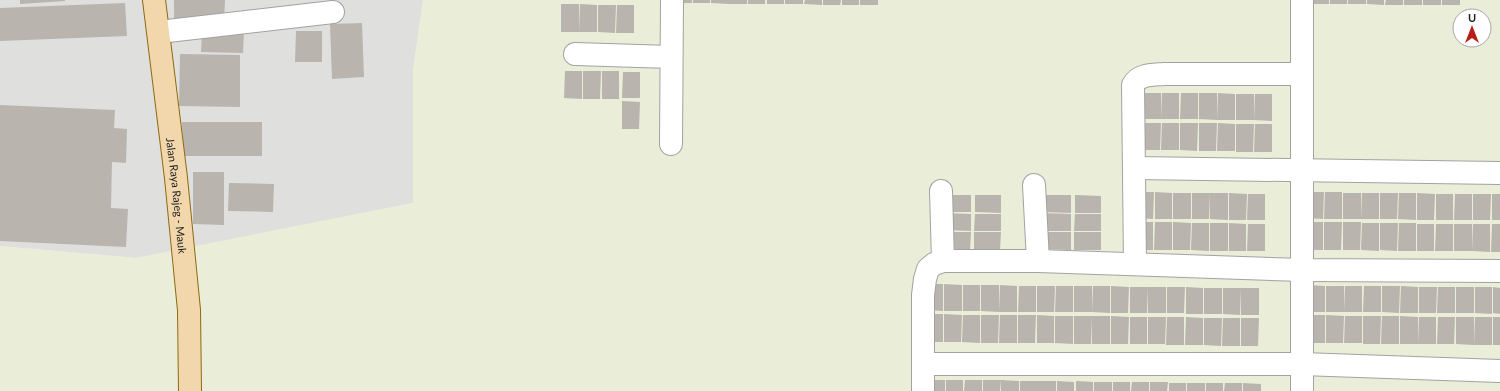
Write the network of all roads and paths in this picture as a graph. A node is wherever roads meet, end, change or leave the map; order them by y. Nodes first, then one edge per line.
1 (154, 0) edge
2 (672, 0) edge
3 (1302, 0) edge
4 (333, 12) dead end
5 (159, 32) junction
6 (575, 54) dead end
7 (671, 57) junction
8 (1302, 74) junction
9 (671, 144) dead end
10 (1135, 168) junction
11 (1302, 171) junction
12 (1500, 173) edge
13 (1034, 185) dead end
14 (941, 191) dead end
15 (943, 261) junction
16 (1038, 261) junction
17 (1135, 264) junction
18 (1302, 270) junction
19 (1500, 272) edge
20 (924, 364) junction
21 (1302, 364) junction
22 (1500, 371) edge
23 (190, 391) edge
24 (923, 391) edge
25 (1302, 391) edge

1 - 5 main road, Jalan Raya Rajeg - Mauk
2 - 7 street
3 - 8 street
4 - 5 street
5 - 23 main road, Jalan Raya Rajeg - Mauk
6 - 7 street
7 - 9 street
8 - 10 street
8 - 11 street
10 - 11 street
10 - 17 street
11 - 12 street
11 - 18 street
13 - 16 street
14 - 15 street
15 - 16 street
15 - 20 street
16 - 17 street
17 - 18 street
18 - 19 street
18 - 21 street
20 - 21 street
20 - 24 street
21 - 22 street
21 - 25 street

